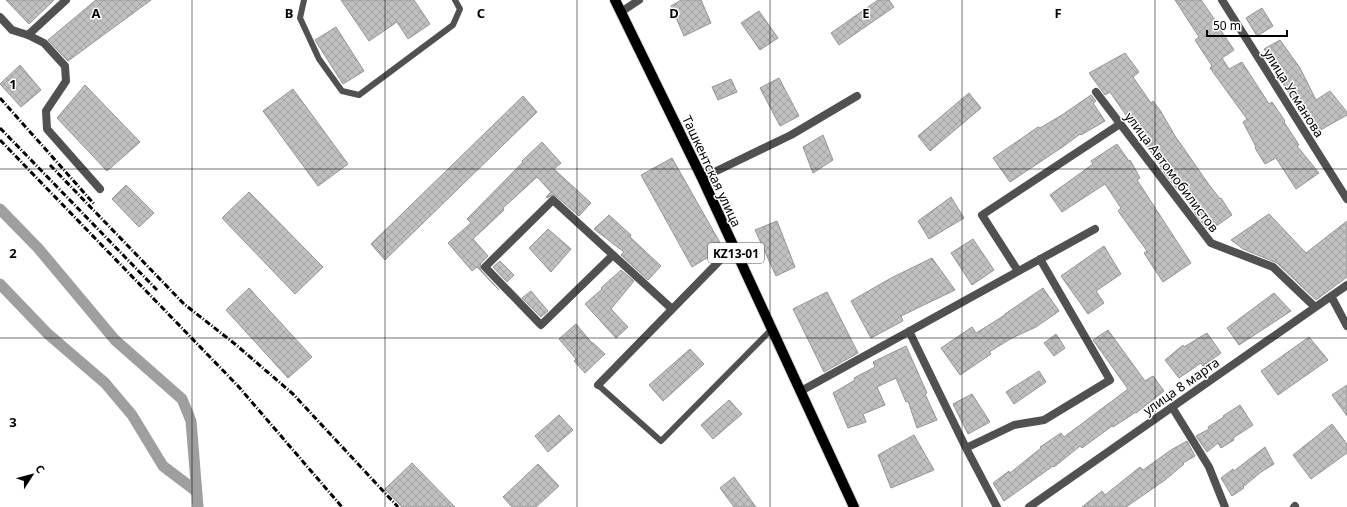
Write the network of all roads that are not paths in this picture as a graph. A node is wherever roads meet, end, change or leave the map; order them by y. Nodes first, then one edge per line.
1 (66, 0) edge
2 (304, 0) edge
3 (455, 0) edge
4 (615, 0) edge
5 (639, 0) edge
6 (1222, 0) edge
7 (621, 12) junction
8 (0, 17) edge
9 (28, 35) junction
10 (1096, 92) dead end
11 (857, 96) dead end
12 (1120, 124) junction
13 (702, 178) junction
14 (100, 189) dead end
15 (1347, 200) edge
16 (1096, 229) dead end
17 (734, 246) junction
18 (613, 255) junction
19 (1040, 259) junction
20 (1018, 271) junction
21 (1347, 285) edge
22 (1331, 296) junction
23 (1315, 307) junction
24 (672, 309) junction
25 (1347, 326) edge
26 (772, 329) junction
27 (909, 331) junction
28 (598, 385) joint
29 (801, 391) junction
30 (1172, 408) junction
31 (966, 448) junction
32 (854, 507) edge
33 (997, 507) edge
34 (1029, 507) edge
35 (1224, 507) edge

1 - 9 street
2 - 3 lane
4 - 7 main road, Ташкентская улица / KZ13-01
5 - 7 street
6 - 15 street, улица Усманова
7 - 13 main road, Ташкентская улица / KZ13-01
8 - 9 street
9 - 14 street
10 - 12 street, улица Автомобилистов
11 - 13 street
12 - 20 street
12 - 23 street, улица Автомобилистов
13 - 17 main road, Ташкентская улица / KZ13-01
16 - 19 street
17 - 24 street
17 - 26 main road, Ташкентская улица / KZ13-01
18 - 18 street
18 - 24 street
19 - 20 street
19 - 31 street
20 - 27 street
21 - 22 street, улица 8 марта
22 - 23 street, улица 8 марта
22 - 25 street
23 - 30 street, улица 8 марта
24 - 28 street
26 - 28 lane
26 - 29 main road, Ташкентская улица / KZ13-01
27 - 29 street
27 - 31 street
29 - 32 main road, Ташкентская улица / KZ13-01
30 - 34 street, улица 8 марта
30 - 35 street
31 - 33 street

